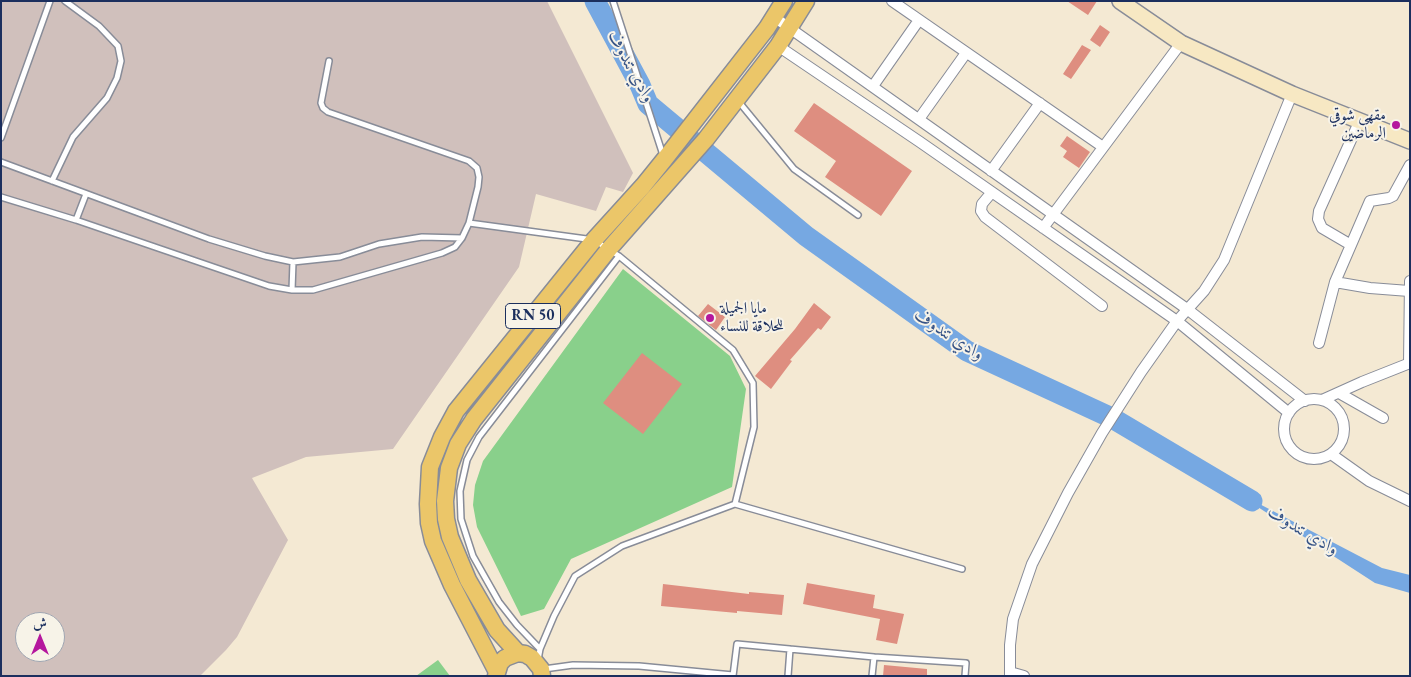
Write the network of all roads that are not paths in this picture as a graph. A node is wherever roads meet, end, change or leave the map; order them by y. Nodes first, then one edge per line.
1 (50, 1) edge
2 (65, 1) edge
3 (613, 1) edge
4 (784, 1) edge
5 (806, 1) edge
6 (892, 1) edge
7 (1120, 1) edge
8 (774, 17) junction
9 (918, 20) junction
10 (790, 29) junction
11 (1181, 43) junction
12 (778, 46) junction
13 (966, 53) junction
14 (329, 61) dead end
15 (873, 86) junction
16 (1292, 94) junction
17 (737, 99) junction
18 (1040, 103) junction
19 (919, 119) junction
20 (1360, 120) junction
21 (1, 138) edge
22 (1410, 141) edge
23 (1103, 147) junction
24 (664, 160) junction
25 (1, 162) edge
26 (1410, 165) edge
27 (991, 171) junction
28 (52, 181) junction
29 (992, 192) junction
30 (86, 194) junction
31 (1, 197) edge
32 (1052, 214) junction
33 (858, 215) dead end
34 (76, 220) junction
35 (469, 223) junction
36 (1043, 228) junction
37 (462, 238) junction
38 (594, 240) junction
39 (1351, 244) junction
40 (614, 252) junction
41 (293, 262) junction
42 (1410, 281) edge
43 (1335, 282) junction
44 (292, 290) junction
45 (1409, 291) edge
46 (1102, 306) dead end
47 (1187, 309) junction
48 (1177, 321) junction
49 (1319, 343) dead end
50 (1409, 363) edge
51 (1339, 393) junction
52 (1322, 400) junction
53 (1304, 401) junction
54 (1289, 413) junction
55 (1383, 418) dead end
56 (1330, 454) junction
57 (1410, 501) edge
58 (735, 504) junction
59 (962, 569) dead end
60 (790, 649) junction
61 (518, 653) junction
62 (874, 657) junction
63 (540, 664) edge
64 (496, 673) edge
65 (1010, 674) edge
66 (733, 675) edge
67 (788, 676) edge
68 (872, 676) edge
69 (965, 676) edge
70 (1024, 676) edge

1 - 21 lane
2 - 28 lane
3 - 24 lane
4 - 8 main road, RN 50
5 - 10 main road, RN 50
6 - 9 street
7 - 11 main road
8 - 10 street
8 - 24 main road, RN 50
9 - 13 street
9 - 15 street
10 - 12 main road, RN 50
10 - 15 street
11 - 16 main road
11 - 23 street
12 - 17 main road, RN 50
12 - 29 street
13 - 18 street
13 - 19 street
14 - 35 lane
15 - 19 street
16 - 20 main road
16 - 47 street
17 - 33 lane
17 - 40 main road, RN 50
18 - 23 street
18 - 27 street
19 - 27 street
20 - 22 main road
20 - 39 street
23 - 32 street
24 - 38 main road, RN 50
25 - 28 lane
26 - 39 street
27 - 32 street
28 - 30 lane
29 - 36 street
29 - 46 street
30 - 34 lane
30 - 41 lane
31 - 34 lane
32 - 36 street
32 - 47 street
34 - 44 lane
35 - 37 lane
35 - 38 lane
36 - 48 street
37 - 41 lane
37 - 44 lane
38 - 40 lane
38 - 64 main road, RN 50
39 - 43 street
40 - 58 lane
40 - 61 main road, RN 50
40 - 63 lane
41 - 44 lane
42 - 45 street
43 - 45 street
43 - 49 street
45 - 50 street
47 - 48 street
47 - 53 street
48 - 54 street
48 - 65 street
50 - 51 street
51 - 52 street
51 - 55 street
52 - 53 street
52 - 56 street
53 - 54 street
54 - 56 street
56 - 57 street
58 - 59 lane
58 - 63 lane
60 - 62 lane
60 - 66 lane
60 - 67 lane
61 - 63 main road
61 - 64 main road
62 - 68 lane
62 - 69 lane
63 - 66 lane
65 - 70 street

